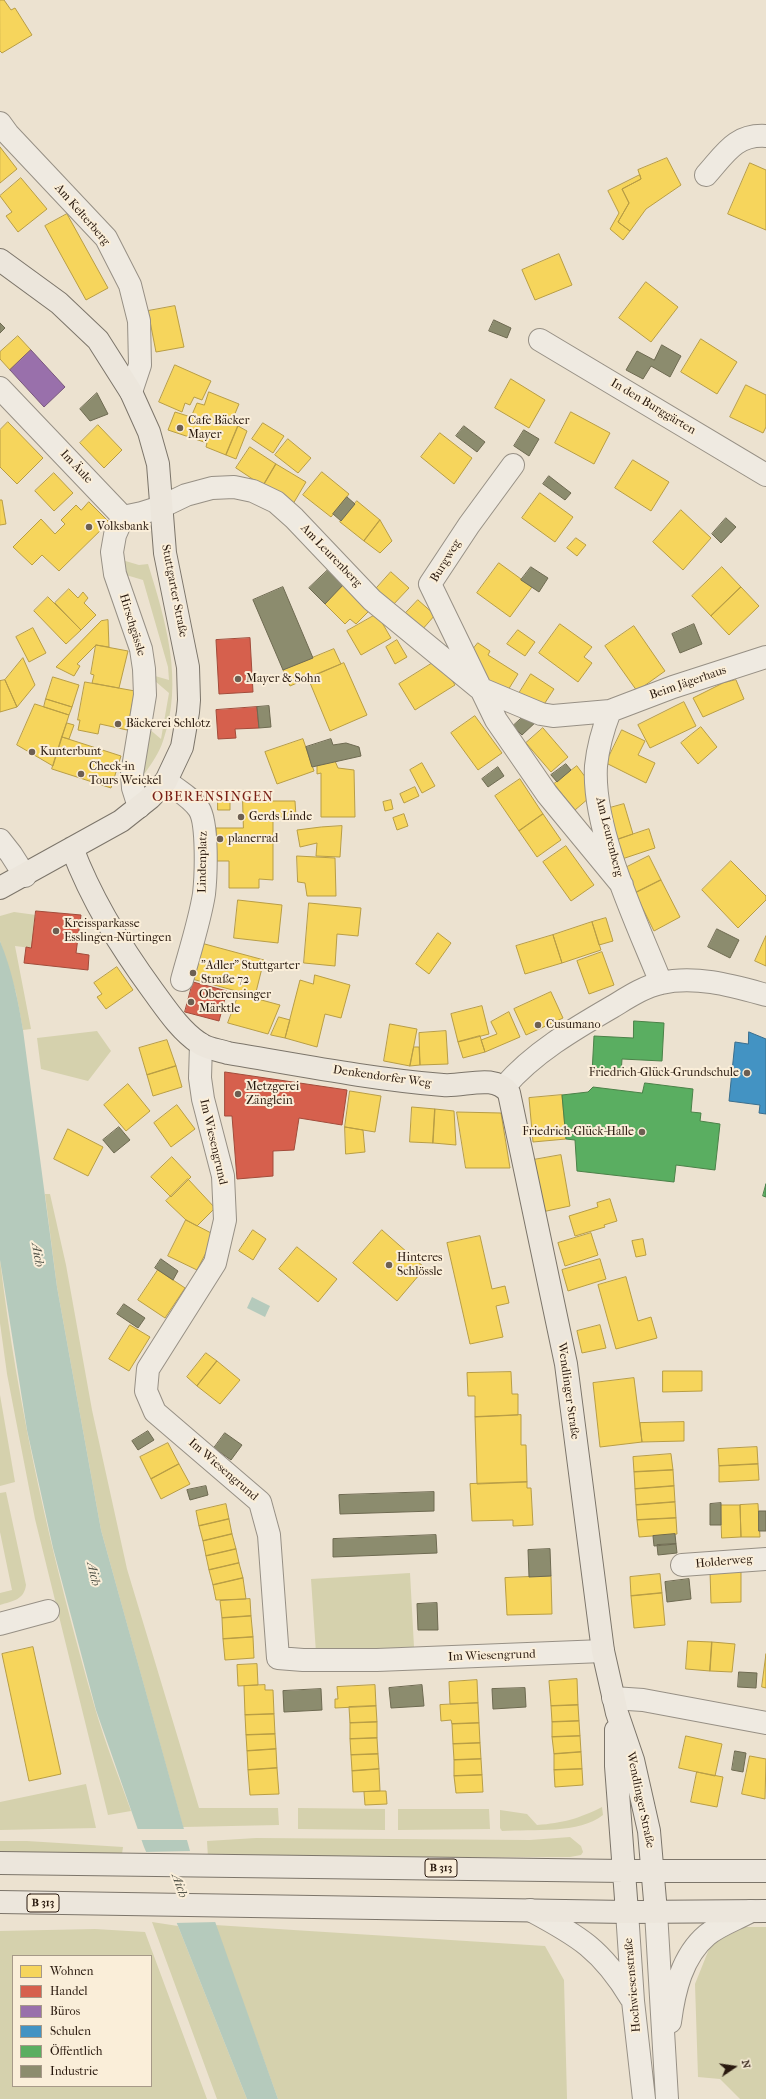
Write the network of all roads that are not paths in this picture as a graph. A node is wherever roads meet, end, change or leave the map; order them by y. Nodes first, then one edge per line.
1 (0, 122) edge
2 (766, 136) edge
3 (706, 175) dead end
4 (0, 260) edge
5 (540, 340) dead end
6 (0, 388) edge
7 (131, 392) junction
8 (513, 466) dead end
9 (766, 475) edge
10 (161, 507) junction
11 (123, 517) junction
12 (766, 657) edge
13 (479, 688) junction
14 (610, 710) junction
15 (166, 781) junction
16 (140, 807) junction
17 (4, 844) edge
18 (72, 848) junction
19 (25, 876) junction
20 (622, 885) junction
21 (0, 888) edge
22 (182, 980) dead end
23 (661, 983) junction
24 (766, 995) edge
25 (200, 1044) junction
26 (504, 1087) junction
27 (766, 1559) edge
28 (682, 1565) dead end
29 (48, 1611) dead end
30 (0, 1624) edge
31 (603, 1651) junction
32 (615, 1706) junction
33 (766, 1723) edge
34 (0, 1863) edge
35 (624, 1871) junction
36 (654, 1871) junction
37 (766, 1871) edge
38 (0, 1902) edge
39 (530, 1910) junction
40 (758, 1911) edge
41 (626, 1912) junction
42 (656, 1912) junction
43 (633, 2001) junction
44 (666, 2057) junction
45 (644, 2099) edge
46 (667, 2099) edge

1 - 7 street, Am Kelterberg
2 - 3 street
4 - 7 main road, Stuttgarter Straße
5 - 9 street, In den Burggärten
6 - 11 street, Im Äule
7 - 10 main road, Stuttgarter Straße
8 - 13 street, Burgweg
10 - 11 street
10 - 13 street, Am Leurenberg
10 - 15 main road, Stuttgarter Straße
11 - 16 street, Hirschgässle
12 - 14 street, Beim Jägerhaus
13 - 14 street, Am Leurenberg
13 - 20 street, Am Leurenberg
14 - 20 street, Am Leurenberg
15 - 16 main road, Stuttgarter Straße
15 - 22 street, Lindenplatz
16 - 18 main road, Stuttgarter Straße
17 - 19 street
18 - 19 main road, Stuttgarter Straße
18 - 25 main road, Denkendorfer Weg
19 - 21 main road, Stuttgarter Straße
20 - 23 street, Am Leurenberg
23 - 24 street
23 - 26 street
25 - 26 main road, Denkendorfer Weg
25 - 31 street, Im Wiesengrund
26 - 31 main road, Wendlinger Straße
27 - 28 street, Holderweg
29 - 30 street
31 - 32 main road, Wendlinger Straße
32 - 33 street
32 - 35 main road, Wendlinger Straße
32 - 36 main road, Wendlinger Straße
34 - 35 main road, B 313
35 - 36 main road, B 313
35 - 41 main road, Hochwiesenstraße
36 - 37 main road, B 313
36 - 42 main road, Wendlinger Straße
38 - 39 main road, B 313
39 - 41 main road, B 313
39 - 43 street
40 - 42 main road, B 313
40 - 44 street
41 - 42 main road, B 313
41 - 43 street, Hochwiesenstraße
42 - 44 street
43 - 45 street, Hochwiesenstraße
44 - 46 street

